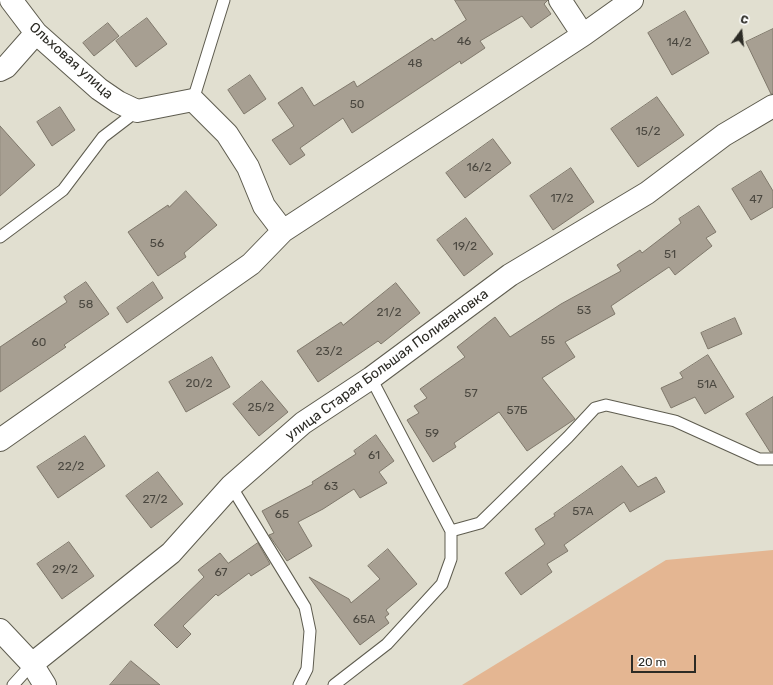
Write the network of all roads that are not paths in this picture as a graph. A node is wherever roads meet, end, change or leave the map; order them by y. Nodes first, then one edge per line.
1 (11, 0) edge
2 (224, 0) edge
3 (560, 0) edge
4 (632, 0) edge
5 (36, 33) junction
6 (583, 35) junction
7 (0, 70) edge
8 (193, 100) junction
9 (773, 106) edge
10 (137, 111) junction
11 (283, 231) junction
12 (0, 237) edge
13 (371, 378) junction
14 (0, 440) edge
15 (773, 458) edge
16 (230, 486) junction
17 (451, 531) junction
18 (0, 630) edge
19 (32, 664) junction
20 (13, 685) edge
21 (45, 685) edge
22 (299, 685) edge
23 (334, 685) edge

1 - 5 street, Ольховая улица
2 - 8 lane
3 - 6 street
4 - 6 street
5 - 7 street
5 - 10 street, Ольховая улица
6 - 11 street
8 - 10 street
8 - 11 street
9 - 13 street, улица Старая Большая Поливановка
10 - 12 lane
11 - 14 street
13 - 16 street, улица Старая Большая Поливановка
13 - 17 lane
15 - 17 lane
16 - 19 street, улица Старая Большая Поливановка
16 - 22 lane
17 - 23 lane
18 - 19 street
19 - 20 lane
19 - 21 street

